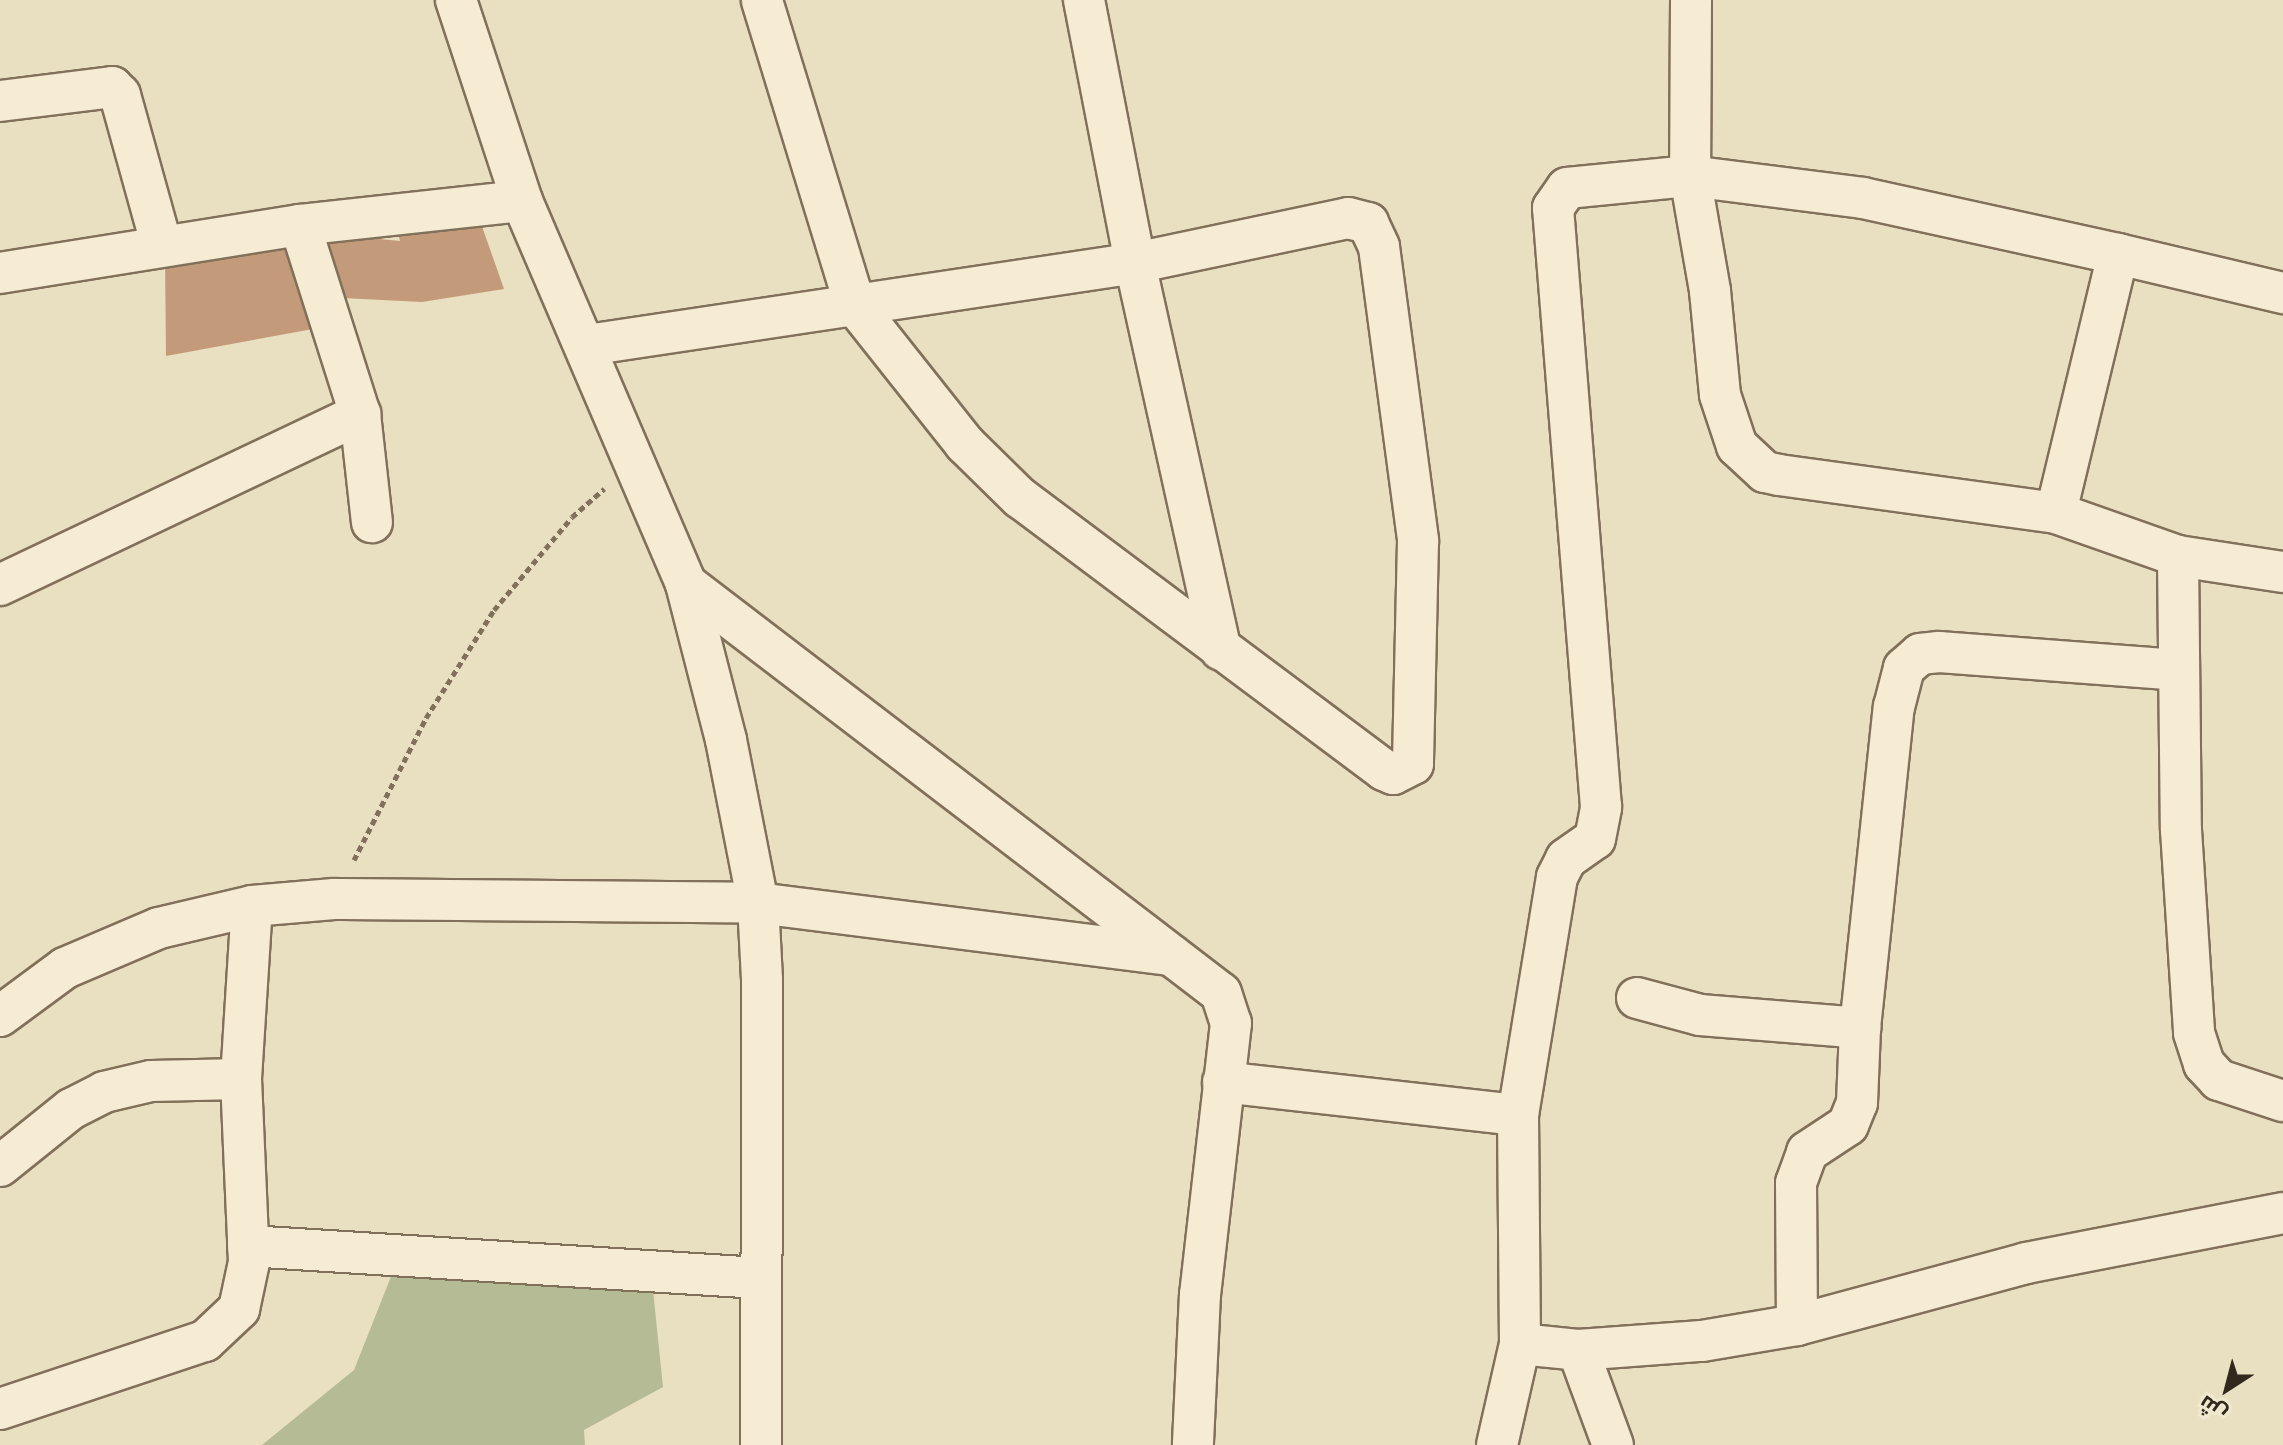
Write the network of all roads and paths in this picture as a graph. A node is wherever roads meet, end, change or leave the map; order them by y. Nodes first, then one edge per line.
1 (456, 0) edge
2 (762, 0) edge
3 (1084, 0) edge
4 (1691, 0) edge
5 (0, 101) edge
6 (1690, 176) junction
7 (522, 201) junction
8 (300, 225) junction
9 (162, 246) junction
10 (2118, 254) junction
11 (1135, 263) junction
12 (0, 273) edge
13 (2283, 293) edge
14 (855, 305) junction
15 (587, 345) junction
16 (360, 414) junction
17 (632, 465) junction
18 (2056, 513) junction
19 (372, 522) dead end
20 (2178, 556) junction
21 (2283, 572) edge
22 (686, 584) junction
23 (0, 585) edge
24 (1221, 650) junction
25 (2177, 670) junction
26 (334, 899) junction
27 (758, 903) junction
28 (252, 906) junction
29 (1171, 955) junction
30 (1637, 998) dead end
31 (0, 1016) edge
32 (1860, 1028) junction
33 (241, 1079) junction
34 (1223, 1082) junction
35 (2283, 1101) edge
36 (1518, 1115) junction
37 (0, 1166) edge
38 (2283, 1213) edge
39 (248, 1246) junction
40 (759, 1278) junction
41 (1797, 1325) junction
42 (1520, 1344) junction
43 (1578, 1350) junction
44 (0, 1409) edge
45 (761, 1445) edge
46 (1193, 1445) edge
47 (1497, 1445) edge
48 (1613, 1445) edge

1 - 7 street
2 - 14 street
3 - 11 street
4 - 6 street
5 - 9 street
6 - 10 street
6 - 18 street
6 - 36 street
7 - 8 street
7 - 15 street
8 - 9 street
8 - 16 street
9 - 12 street
10 - 13 street
10 - 18 street
11 - 14 street
11 - 24 street
11 - 24 street
14 - 15 street
14 - 24 street
15 - 17 street
16 - 19 street
16 - 23 street
17 - 22 street
17 - 26 path
18 - 20 street
20 - 21 street
20 - 25 street
22 - 27 street
22 - 29 street
25 - 32 street
25 - 35 street
26 - 27 street
26 - 28 street
27 - 29 street
27 - 40 street
28 - 31 street
28 - 33 street
29 - 34 street
30 - 32 street
32 - 41 street
33 - 37 street
33 - 39 street
34 - 36 street
34 - 46 street
36 - 42 street
38 - 41 street
39 - 40 street
39 - 44 street
40 - 45 street
41 - 43 street
42 - 43 street
42 - 47 street
43 - 48 street

